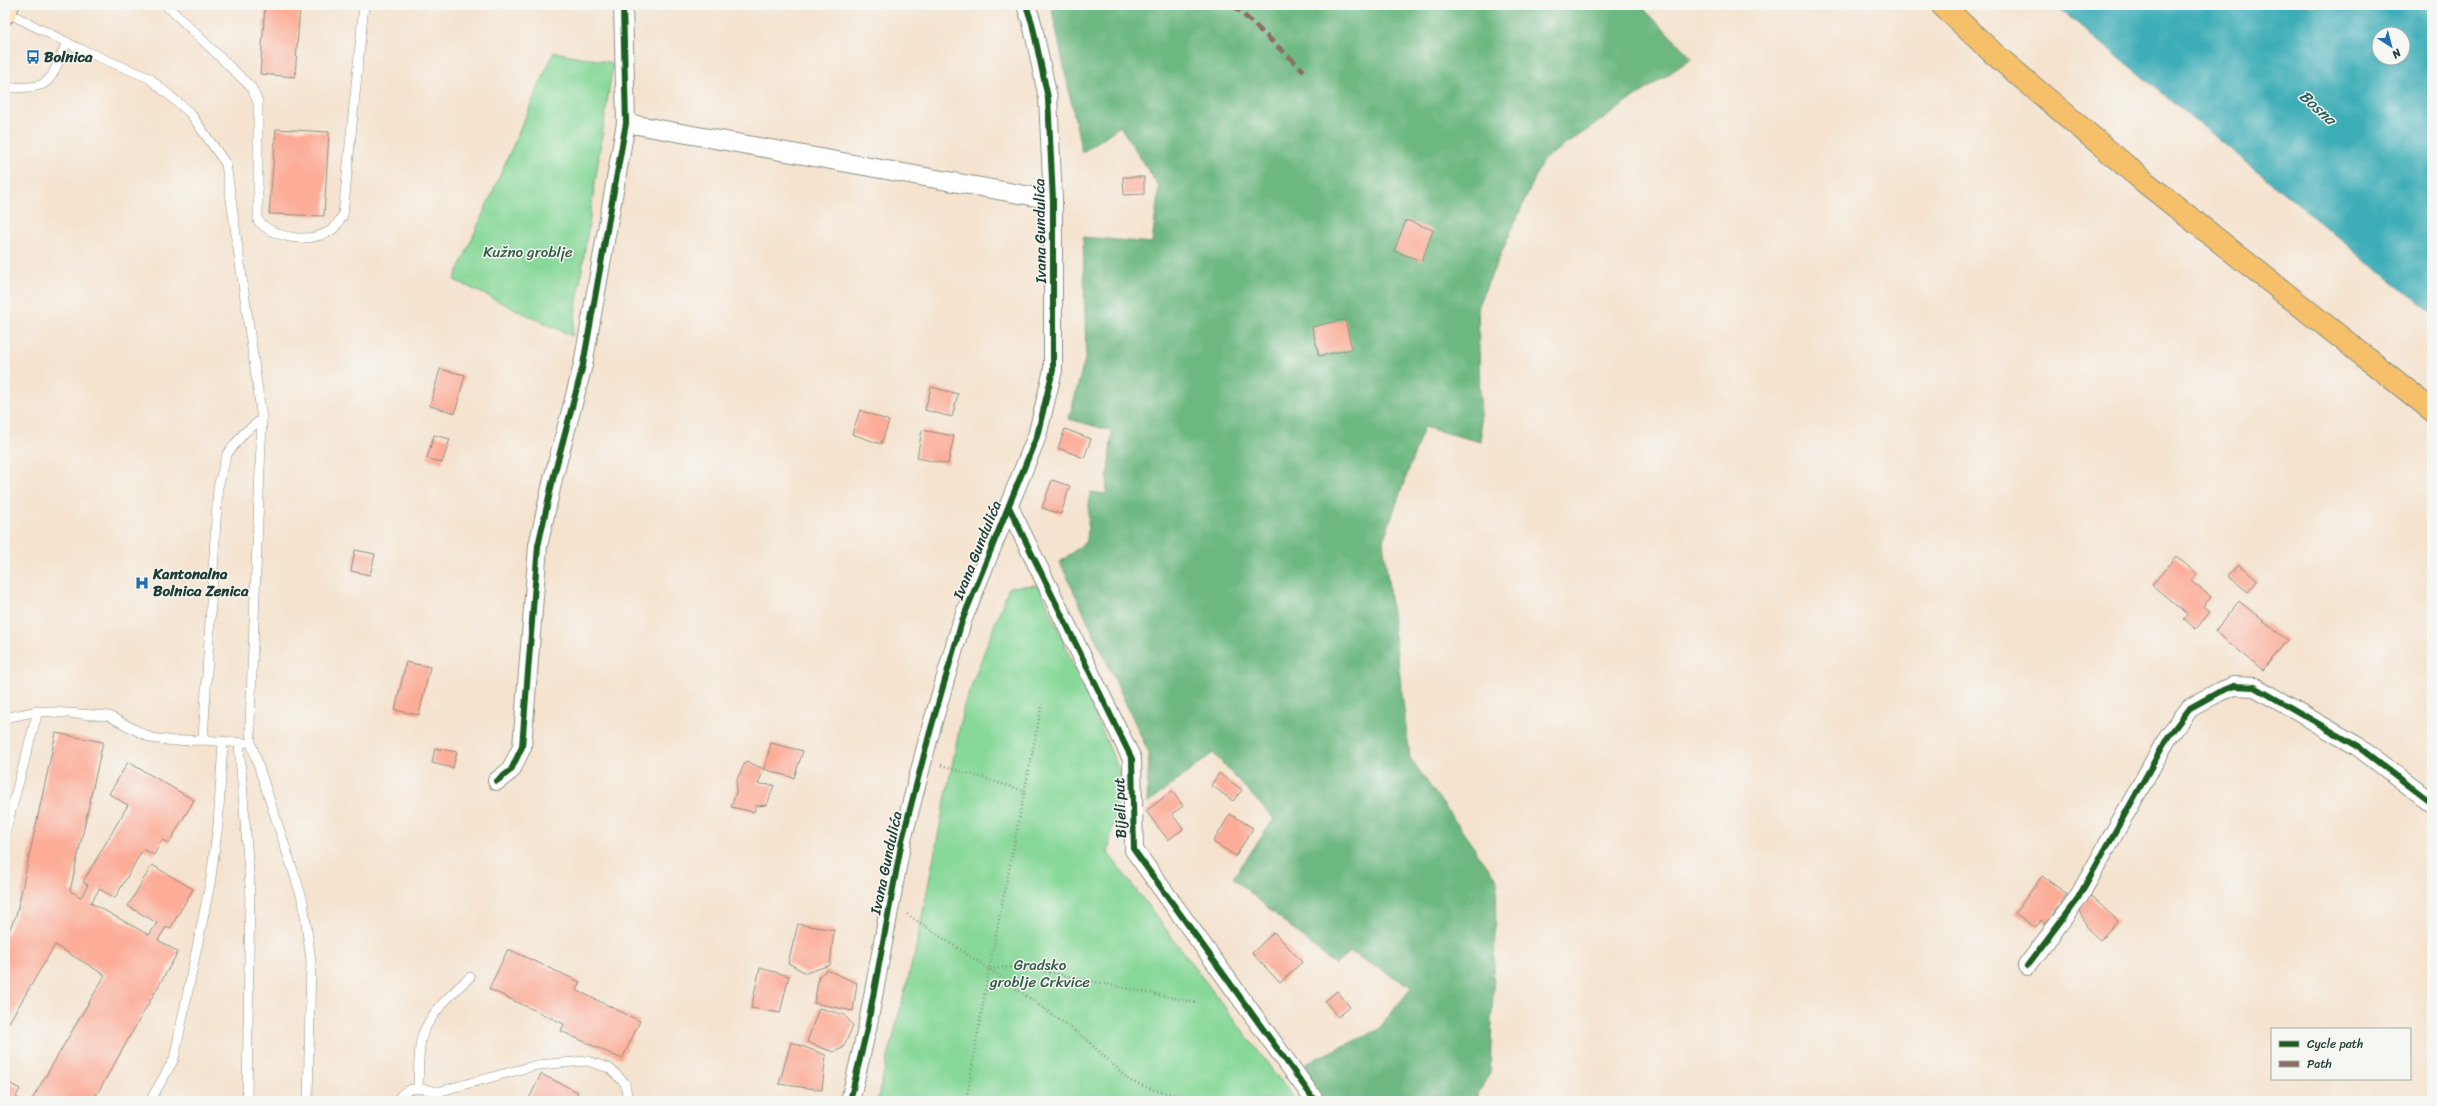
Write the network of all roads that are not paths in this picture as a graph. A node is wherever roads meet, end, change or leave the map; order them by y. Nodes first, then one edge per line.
1 (166, 5) edge
2 (364, 5) edge
3 (623, 5) edge
4 (1026, 5) edge
5 (1942, 5) edge
6 (6, 10) edge
7 (67, 42) junction
8 (5, 88) edge
9 (626, 123) junction
10 (1053, 200) junction
11 (2432, 410) edge
12 (262, 419) junction
13 (1009, 507) junction
14 (38, 711) junction
15 (5, 718) edge
16 (203, 740) junction
17 (223, 742) junction
18 (239, 743) junction
19 (252, 743) junction
20 (497, 781) dead end
21 (2432, 802) edge
22 (5, 833) edge
23 (2027, 966) dead end
24 (470, 977) dead end
25 (418, 1087) junction
26 (439, 1097) edge
27 (150, 1101) edge
28 (248, 1101) edge
29 (308, 1101) edge
30 (397, 1101) edge
31 (628, 1101) edge
32 (850, 1101) edge
33 (1315, 1101) edge

1 - 2 lane
3 - 9 street
4 - 10 street, Ivana Gundulića
5 - 11 highway
6 - 7 lane
7 - 8 lane
7 - 12 lane
9 - 10 street
9 - 20 street
10 - 13 street, Ivana Gundulića
12 - 16 lane
12 - 19 lane
13 - 32 street, Ivana Gundulića
13 - 33 street, Bijeli put
14 - 15 lane
14 - 16 lane
14 - 22 lane
16 - 17 lane
17 - 18 lane
17 - 27 lane
18 - 19 lane
18 - 28 lane
19 - 29 lane
21 - 23 street
24 - 25 lane
25 - 26 lane
25 - 30 lane
26 - 31 lane

